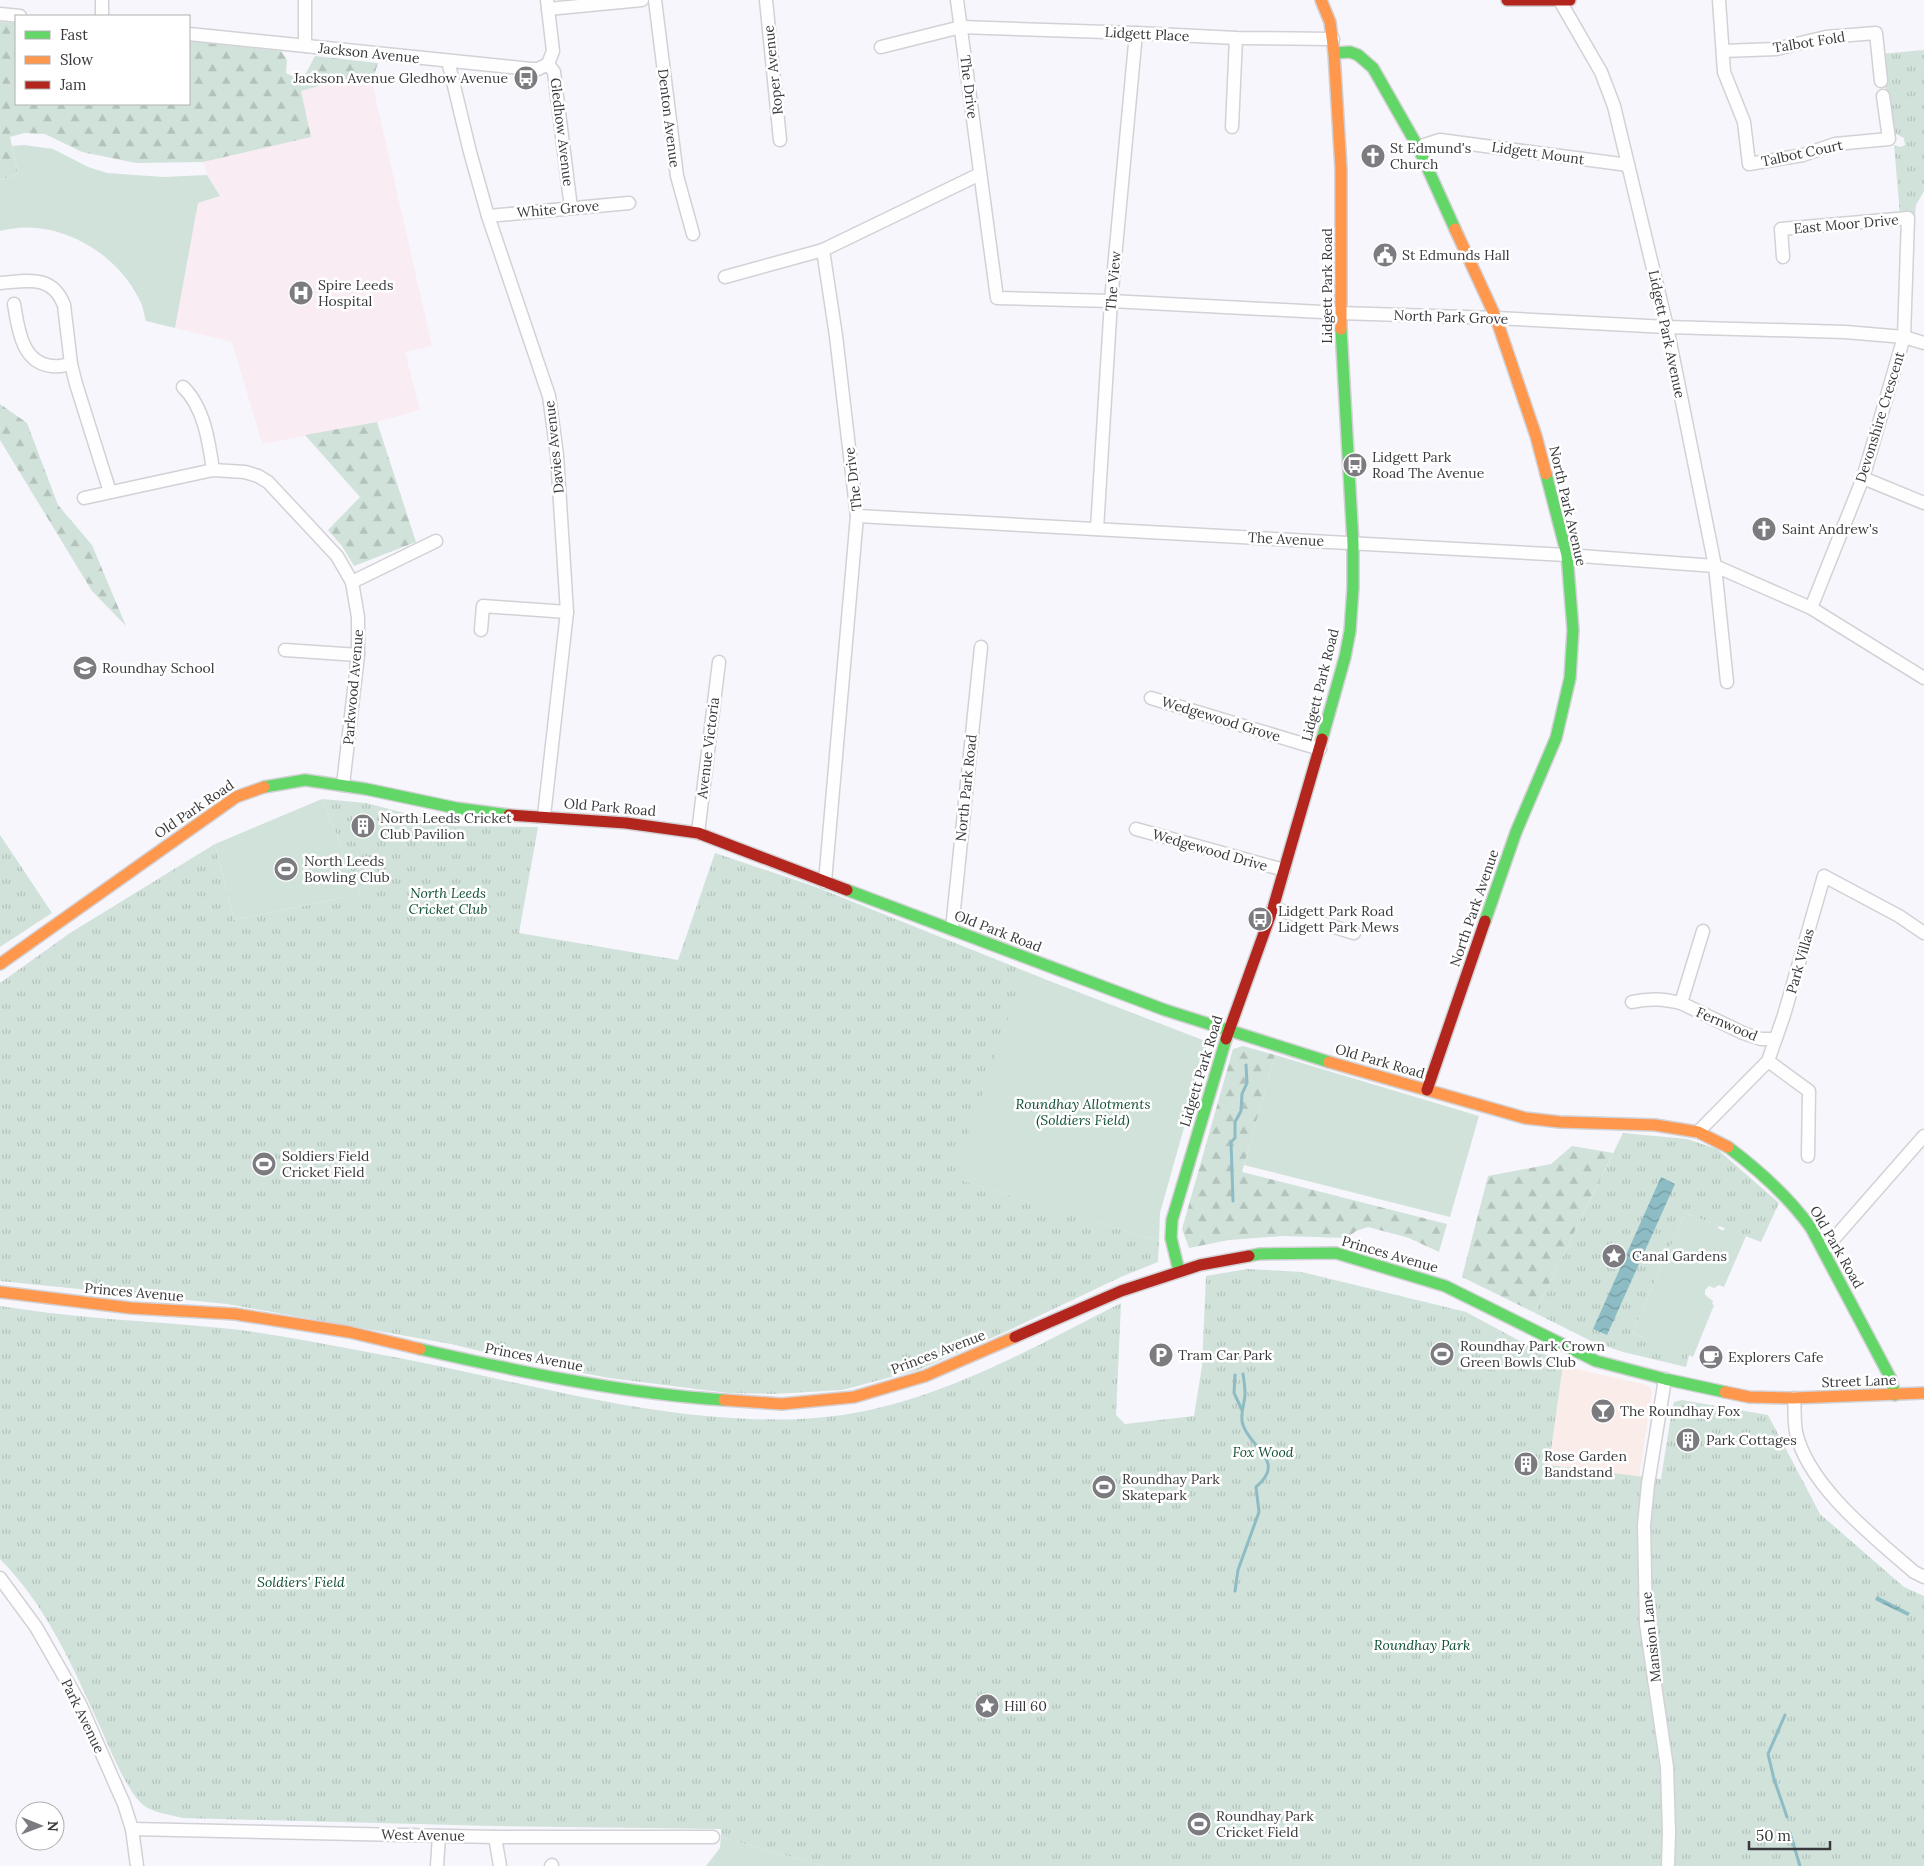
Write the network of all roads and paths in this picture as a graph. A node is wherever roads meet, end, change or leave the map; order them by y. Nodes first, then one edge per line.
1 (102, 0) edge
2 (305, 0) edge
3 (642, 0) edge
4 (655, 0) edge
5 (766, 0) edge
6 (957, 0) edge
7 (1321, 0) edge
8 (1507, 0) edge
9 (1565, 0) edge
10 (1719, 0) edge
11 (548, 4) edge
12 (0, 14) edge
13 (102, 15) edge
14 (15, 16) edge
15 (962, 27) junction
16 (1136, 33) junction
17 (190, 34) edge
18 (1236, 38) junction
19 (1333, 39) junction
20 (305, 46) junction
21 (881, 47) dead end
22 (1723, 51) junction
23 (1334, 53) junction
24 (448, 61) junction
25 (548, 64) junction
26 (1881, 81) dead end
27 (1883, 96) dead end
28 (1232, 127) dead end
29 (780, 140) dead end
30 (1418, 147) junction
31 (1628, 165) junction
32 (980, 174) junction
33 (629, 203) dead end
34 (571, 208) junction
35 (488, 216) junction
36 (1908, 218) joint
37 (693, 234) dead end
38 (823, 250) junction
39 (1782, 257) dead end
40 (725, 278) dead end
41 (0, 282) edge
42 (997, 298) joint
43 (1111, 301) junction
44 (14, 304) dead end
45 (1340, 313) junction
46 (1496, 318) junction
47 (1667, 327) junction
48 (1904, 337) junction
49 (1924, 343) edge
50 (71, 364) junction
51 (183, 387) dead end
52 (213, 470) junction
53 (1863, 478) junction
54 (110, 492) junction
55 (84, 498) dead end
56 (1924, 503) edge
57 (857, 516) junction
58 (1098, 529) junction
59 (436, 541) dead end
60 (1353, 543) junction
61 (1567, 555) junction
62 (1715, 566) junction
63 (352, 582) junction
64 (1811, 608) junction
65 (567, 612) junction
66 (481, 630) dead end
67 (981, 647) dead end
68 (285, 650) dead end
69 (358, 655) junction
70 (719, 662) dead end
71 (1924, 678) edge
72 (1727, 682) dead end
73 (1151, 698) dead end
74 (1320, 749) junction
75 (343, 786) junction
76 (544, 816) junction
77 (1136, 828) dead end
78 (698, 833) junction
79 (1284, 870) junction
80 (824, 882) junction
81 (1273, 908) junction
82 (952, 929) junction
83 (1703, 931) dead end
84 (1354, 933) dead end
85 (1924, 933) edge
86 (0, 964) edge
87 (1632, 1002) dead end
88 (1681, 1003) junction
89 (1228, 1031) junction
90 (1775, 1039) junction
91 (1768, 1061) junction
92 (1427, 1090) junction
93 (1698, 1132) junction
94 (1922, 1141) edge
95 (1808, 1156) dead end
96 (1824, 1250) junction
97 (1179, 1271) junction
98 (0, 1292) edge
99 (1665, 1379) junction
100 (1924, 1393) edge
101 (1895, 1395) junction
102 (1794, 1398) junction
103 (1924, 1577) edge
104 (0, 1578) edge
105 (132, 1830) junction
106 (439, 1836) junction
107 (495, 1837) junction
108 (713, 1837) dead end
109 (137, 1866) edge
110 (437, 1866) edge
111 (500, 1866) edge
112 (1668, 1866) edge

1 - 13 street
2 - 20 street
3 - 11 street
4 - 37 street, Denton Avenue
5 - 29 street, Roper Avenue
6 - 15 street, The Drive
7 - 19 street
8 - 9 street
9 - 31 street, Lidgett Park Avenue
10 - 22 street, Talbot Court
11 - 25 street, Gledhow Avenue
12 - 14 street
15 - 16 street, Lidgett Place
15 - 21 street, Lidgett Place
15 - 32 street, The Drive
16 - 18 street, Lidgett Place
16 - 43 street, The View
17 - 20 street, Jackson Avenue
18 - 19 street, Lidgett Place
18 - 28 street
19 - 23 street
20 - 24 street, Jackson Avenue
22 - 26 street, Talbot Fold
22 - 27 street, Talbot Court
23 - 30 street, North Park Avenue
23 - 45 street, Lidgett Park Road
24 - 25 street, Jackson Avenue
24 - 35 street, Davies Avenue
25 - 34 street, Gledhow Avenue
30 - 31 street, Lidgett Mount
30 - 46 street, North Park Avenue
31 - 47 street, Lidgett Park Avenue
32 - 38 street
32 - 42 street, The Drive
33 - 34 street, White Grove
34 - 35 street, White Grove
35 - 65 street, Davies Avenue
36 - 39 street, East Moor Drive
36 - 48 street, Devonshire Crescent
38 - 40 street
38 - 57 street, The Drive
41 - 50 street
42 - 43 street, North Park Grove
43 - 45 street, North Park Grove
43 - 58 street, The View
44 - 50 street
45 - 46 street, North Park Grove
45 - 60 street, Lidgett Park Road
46 - 47 street, North Park Grove
46 - 61 street, North Park Avenue
47 - 48 street, North Park Grove
47 - 62 street, Lidgett Park Avenue
48 - 49 street, North Park Grove
48 - 53 street, Devonshire Crescent
50 - 54 street
51 - 52 street
52 - 54 street, Parkwood Avenue
52 - 63 street, Parkwood Avenue
53 - 56 street
53 - 64 street, Devonshire Crescent
54 - 55 street, Parkwood Avenue
57 - 58 street, The Avenue
57 - 80 street, The Drive
58 - 60 street, The Avenue
59 - 63 street
60 - 61 street, The Avenue
60 - 74 street, Lidgett Park Road
61 - 62 street, The Avenue
61 - 92 street, North Park Avenue
62 - 64 street, The Avenue
62 - 72 street, Lidgett Park Avenue
63 - 69 street, Parkwood Avenue
64 - 71 street, The Avenue
65 - 66 street
65 - 76 street, Davies Avenue
67 - 82 street, North Park Road
68 - 69 street
69 - 75 street, Parkwood Avenue
70 - 78 street, Avenue Victoria
73 - 74 street, Wedgewood Grove
74 - 79 street, Lidgett Park Road
75 - 76 street, Old Park Road
75 - 86 street, Old Park Road
76 - 78 street, Old Park Road
77 - 79 street, Wedgewood Drive
78 - 80 street, Old Park Road
79 - 81 street, Lidgett Park Road
80 - 82 street, Old Park Road
81 - 84 street
81 - 89 street, Lidgett Park Road
82 - 89 street, Old Park Road
83 - 88 street, Fernwood
85 - 90 street, Park Villas
87 - 88 street, Fernwood
88 - 90 street, Fernwood
89 - 92 street, Old Park Road
89 - 97 street, Lidgett Park Road
90 - 91 street, Park Villas
91 - 93 street, Park Villas
91 - 95 street
92 - 93 street, Old Park Road
93 - 96 street, Old Park Road
94 - 96 street
96 - 101 street, Old Park Road
97 - 98 street, Princes Avenue
97 - 99 street, Princes Avenue
99 - 102 street, Princes Avenue
99 - 112 street, Mansion Lane
100 - 101 street, Street Lane
101 - 102 street, Street Lane
102 - 103 street
104 - 105 street, Park Avenue
105 - 106 street, West Avenue
105 - 109 street, Park Avenue
106 - 107 street, West Avenue
106 - 110 street
107 - 108 street, West Avenue
107 - 111 street

